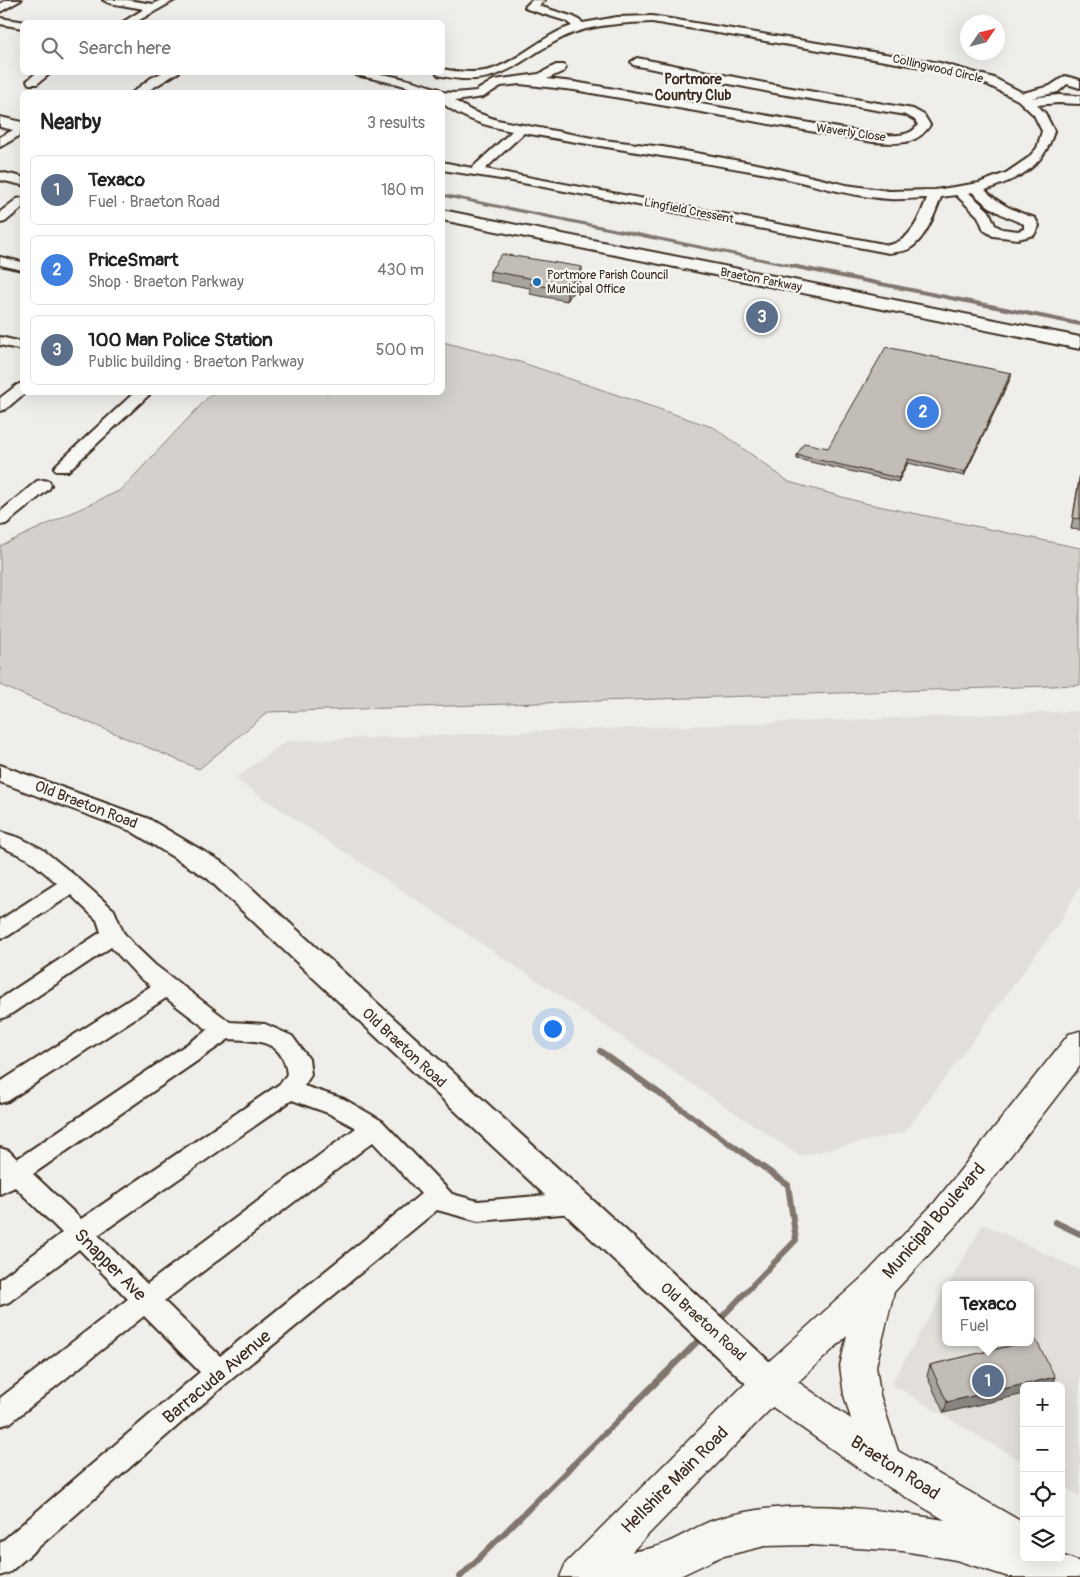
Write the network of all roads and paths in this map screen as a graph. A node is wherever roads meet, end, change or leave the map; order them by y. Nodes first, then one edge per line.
1 (14, 0) edge
2 (110, 0) edge
3 (169, 0) edge
4 (540, 0) edge
5 (570, 6) dead end
6 (154, 8) junction
7 (0, 9) edge
8 (133, 20) edge
9 (0, 21) edge
10 (598, 24) junction
11 (20, 25) edge
12 (581, 27) junction
13 (550, 60) junction
14 (638, 62) dead end
15 (510, 64) junction
16 (445, 72) edge
17 (480, 74) junction
18 (42, 75) edge
19 (374, 75) edge
20 (157, 76) edge
21 (520, 80) junction
22 (33, 81) dead end
23 (1080, 84) edge
24 (141, 90) edge
25 (429, 90) edge
26 (442, 90) edge
27 (599, 90) junction
28 (479, 94) junction
29 (445, 96) edge
30 (445, 98) edge
31 (1025, 100) junction
32 (1080, 100) edge
33 (0, 122) edge
34 (521, 129) junction
35 (19, 130) edge
36 (0, 143) edge
37 (445, 167) edge
38 (475, 172) junction
39 (0, 176) edge
40 (20, 181) edge
41 (975, 188) junction
42 (958, 190) junction
43 (935, 194) junction
44 (20, 204) edge
45 (445, 216) edge
46 (0, 219) edge
47 (0, 261) edge
48 (20, 266) edge
49 (0, 341) edge
50 (1080, 343) edge
51 (20, 346) edge
52 (20, 390) edge
53 (142, 395) edge
54 (0, 406) edge
55 (62, 468) dead end
56 (43, 485) dead end
57 (0, 520) edge
58 (0, 773) edge
59 (0, 839) edge
60 (72, 884) junction
61 (0, 930) edge
62 (113, 934) junction
63 (167, 986) junction
64 (0, 1010) edge
65 (225, 1030) junction
66 (1080, 1043) edge
67 (289, 1090) junction
68 (0, 1094) edge
69 (374, 1128) junction
70 (5, 1172) edge
71 (437, 1196) junction
72 (572, 1203) junction
73 (80, 1234) junction
74 (878, 1285) junction
75 (0, 1294) edge
76 (145, 1300) junction
77 (219, 1373) junction
78 (770, 1384) junction
79 (0, 1414) edge
80 (883, 1463) junction
81 (1020, 1543) edge
82 (0, 1562) edge
83 (1055, 1562) edge
84 (1080, 1576) edge
85 (581, 1577) edge
86 (1070, 1577) edge

1 - 7 street
2 - 6 street
3 - 6 street
4 - 12 street
5 - 10 street
6 - 8 street
9 - 11 street
10 - 12 street, Collingwood Circle
10 - 31 street, Collingwood Circle
12 - 13 street, Collingwood Circle
12 - 15 street, Collingwood Circle
13 - 15 street, Collingwood Circle
13 - 21 street, Collingwood Circle
13 - 27 street, Waverly Close
14 - 27 street, Waverly Close
15 - 17 street, Collingwood Circle
16 - 17 street, Collingwood Circle
17 - 26 street
18 - 22 street
19 - 25 street
20 - 24 street
21 - 27 street, Waverly Close
21 - 28 street
23 - 31 street
28 - 29 street
28 - 34 street, Collingwood Circle
30 - 34 street, Collingwood Circle
31 - 32 street
31 - 41 street, Collingwood Circle
33 - 35 street
34 - 38 street
34 - 43 street, Collingwood Circle
35 - 36 street
37 - 38 street, Lingfield Cressent
38 - 43 street, Lingfield Cressent
39 - 40 street
41 - 42 street, Collingwood Circle
41 - 42 street
42 - 43 street, Collingwood Circle
44 - 46 street
45 - 50 street, Braeton Parkway
47 - 48 street
49 - 51 street
52 - 54 street
53 - 55 street
56 - 57 street
58 - 72 street, Old Braeton Road
59 - 60 street
60 - 61 street
60 - 62 street
62 - 63 street
62 - 64 street
63 - 65 street
63 - 68 street
65 - 67 street
65 - 70 street
66 - 74 main road, Municipal Boulevard
67 - 69 street
67 - 73 street
69 - 71 street
69 - 76 street
70 - 73 street, Snapper Ave
71 - 72 street
71 - 77 street, Barracuda Avenue
72 - 78 street, Old Braeton Road
73 - 75 street
73 - 76 street, Snapper Ave
74 - 78 main road, Municipal Boulevard
74 - 80 main road
76 - 77 street, Snapper Ave
76 - 79 street
77 - 82 street, Barracuda Avenue
78 - 80 main road, Braeton Road
78 - 85 main road, Hellshire Main Road
80 - 81 main road, Braeton Road
83 - 84 main road
85 - 86 main road

